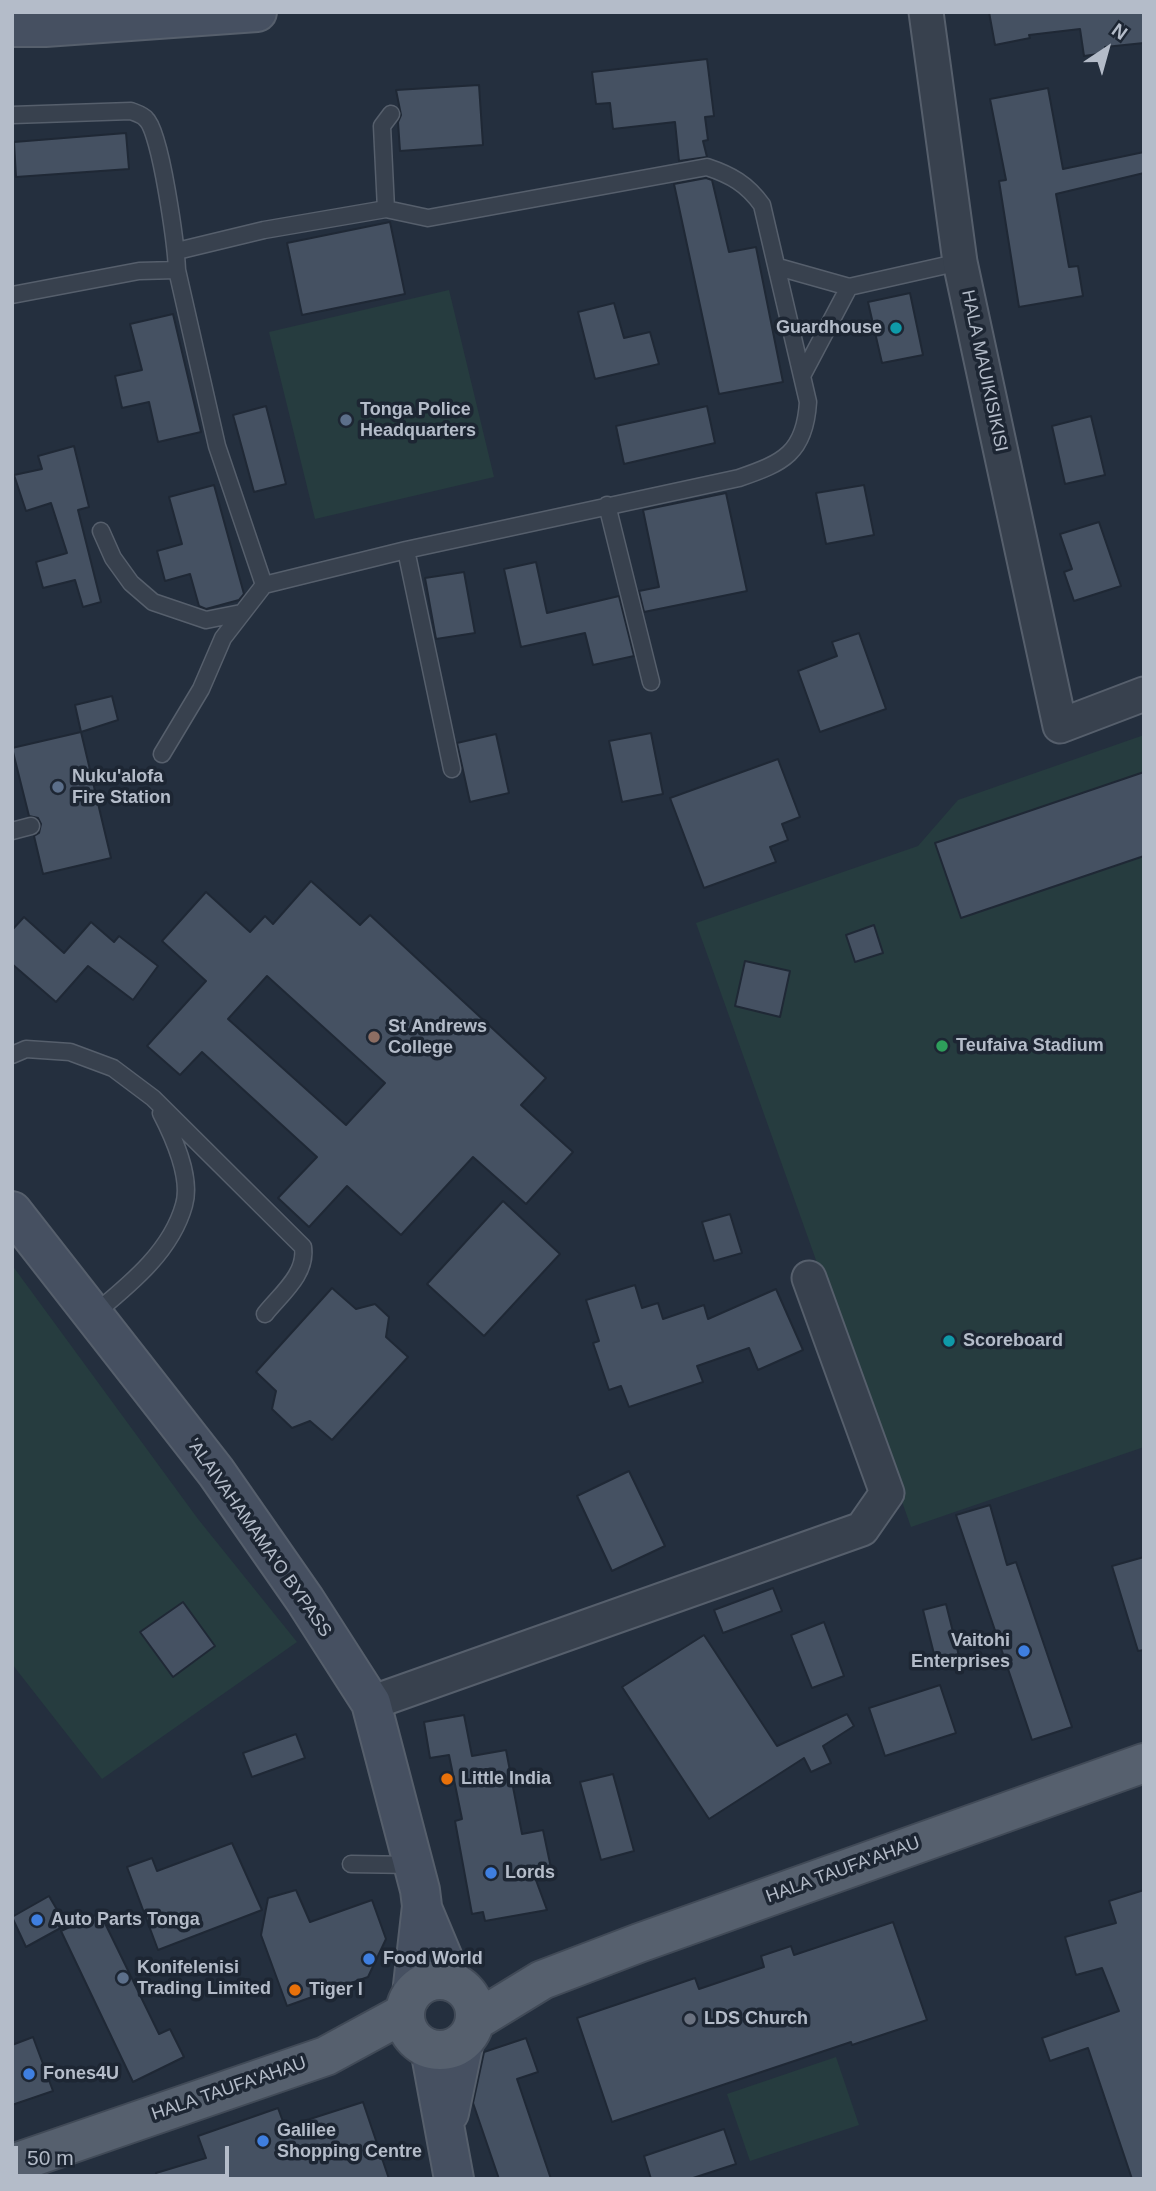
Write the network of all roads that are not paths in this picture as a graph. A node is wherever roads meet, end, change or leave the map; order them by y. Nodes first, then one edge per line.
1 (257, 12) edge
2 (926, 12) edge
3 (12, 27) edge
4 (391, 114) dead end
5 (12, 115) edge
6 (387, 209) junction
7 (177, 251) junction
8 (960, 262) junction
9 (778, 267) junction
10 (177, 270) junction
11 (849, 287) junction
12 (12, 295) edge
13 (803, 374) junction
14 (607, 505) junction
15 (101, 531) dead end
16 (406, 550) junction
17 (264, 585) junction
18 (241, 613) junction
19 (651, 682) dead end
20 (1144, 694) edge
21 (162, 754) dead end
22 (452, 769) dead end
23 (31, 826) dead end
24 (12, 831) edge
25 (12, 1055) edge
26 (153, 1098) junction
27 (12, 1211) edge
28 (809, 1278) dead end
29 (265, 1314) dead end
30 (93, 1315) junction
31 (371, 1703) junction
32 (1144, 1763) edge
33 (351, 1864) dead end
34 (414, 1865) junction
35 (440, 2016) junction
36 (31, 2166) edge
37 (454, 2179) edge

1 - 3 main road
2 - 8 street, HALA MAUIKISIKISI
4 - 6 lane
5 - 7 lane
6 - 7 lane
6 - 9 lane
7 - 10 lane
8 - 11 lane
8 - 20 street, HALA MAUIKISIKISI
9 - 11 lane
9 - 13 lane
10 - 12 lane
10 - 17 lane
11 - 13 lane
13 - 14 lane
14 - 16 lane
14 - 19 lane
15 - 18 lane
16 - 17 lane
16 - 22 lane
17 - 18 lane
18 - 21 lane
23 - 24 lane
25 - 26 lane
26 - 29 lane
26 - 30 lane
27 - 30 main road, 'ALAIVAHAMAMA'O BYPASS
28 - 31 street
30 - 31 main road, 'ALAIVAHAMAMA'O BYPASS
31 - 34 main road, 'ALAIVAHAMAMA'O BYPASS
32 - 35 main road, HALA TAUFA'AHAU
33 - 34 lane
34 - 35 main road, 'ALAIVAHAMAMA'O BYPASS
35 - 36 main road, HALA TAUFA'AHAU
35 - 37 main road

